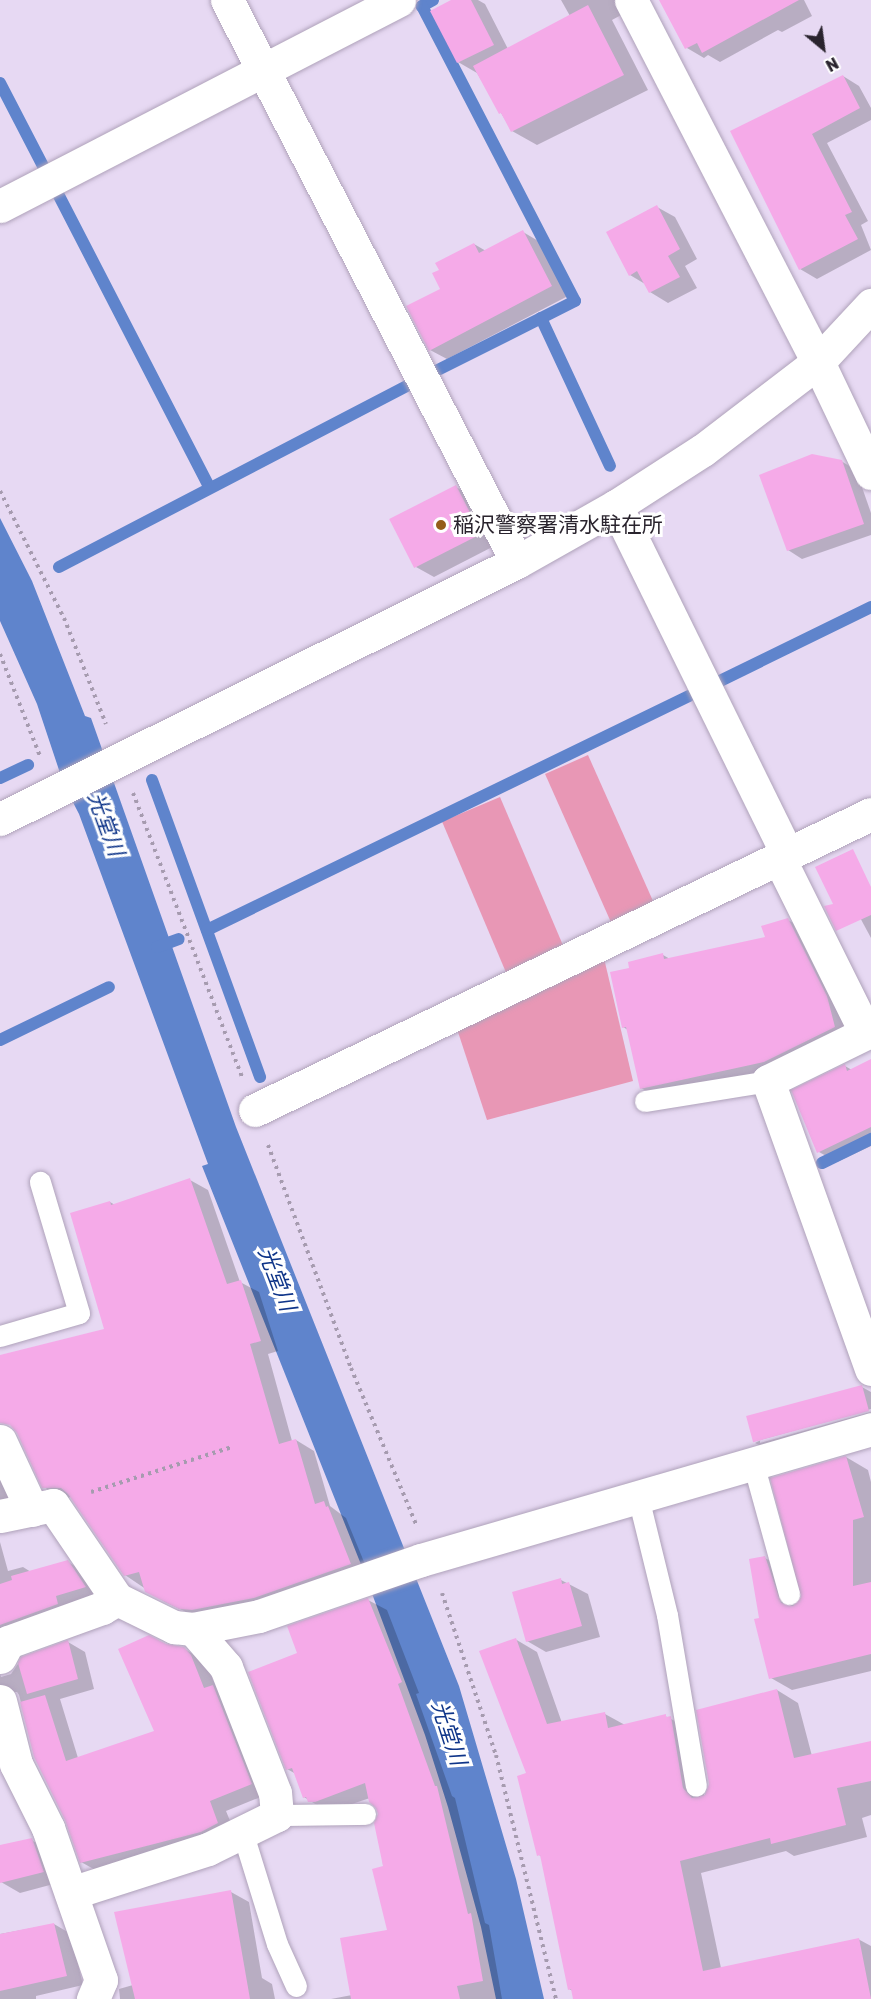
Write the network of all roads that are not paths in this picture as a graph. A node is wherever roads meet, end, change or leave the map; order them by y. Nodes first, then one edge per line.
1 (227, 0) edge
2 (399, 0) edge
3 (632, 0) edge
4 (263, 70) junction
5 (0, 206) edge
6 (871, 305) edge
7 (818, 362) junction
8 (871, 473) edge
9 (616, 506) junction
10 (517, 562) junction
11 (871, 814) edge
12 (0, 819) edge
13 (783, 856) junction
14 (768, 1081) junction
15 (645, 1101) dead end
16 (255, 1110) road end
17 (40, 1182) dead end
18 (0, 1336) edge
19 (871, 1369) edge
20 (871, 1429) edge
21 (0, 1442) edge
22 (753, 1463) junction
23 (638, 1497) junction
24 (42, 1507) junction
25 (0, 1516) edge
26 (789, 1594) dead end
27 (117, 1599) junction
28 (193, 1629) junction
29 (0, 1657) edge
30 (0, 1701) edge
31 (8, 1768) edge
32 (696, 1786) dead end
33 (365, 1814) dead end
34 (276, 1815) junction
35 (242, 1831) junction
36 (71, 1893) junction
37 (296, 1986) dead end
38 (93, 1999) edge

1 - 4 street
2 - 4 street
3 - 7 street
4 - 5 street
4 - 10 street
6 - 7 street
7 - 8 street
7 - 9 street
9 - 10 street
9 - 13 street
10 - 12 street
11 - 13 street
13 - 14 street
13 - 16 street
14 - 15 lane
14 - 19 street
17 - 18 lane
20 - 22 street
21 - 24 street
22 - 23 street
22 - 26 lane
23 - 28 street
23 - 32 lane
24 - 25 street
24 - 27 street
27 - 28 street
27 - 29 street
28 - 34 street
30 - 31 street
31 - 36 street
33 - 34 lane
34 - 35 street
35 - 36 street
35 - 37 lane
36 - 38 street

